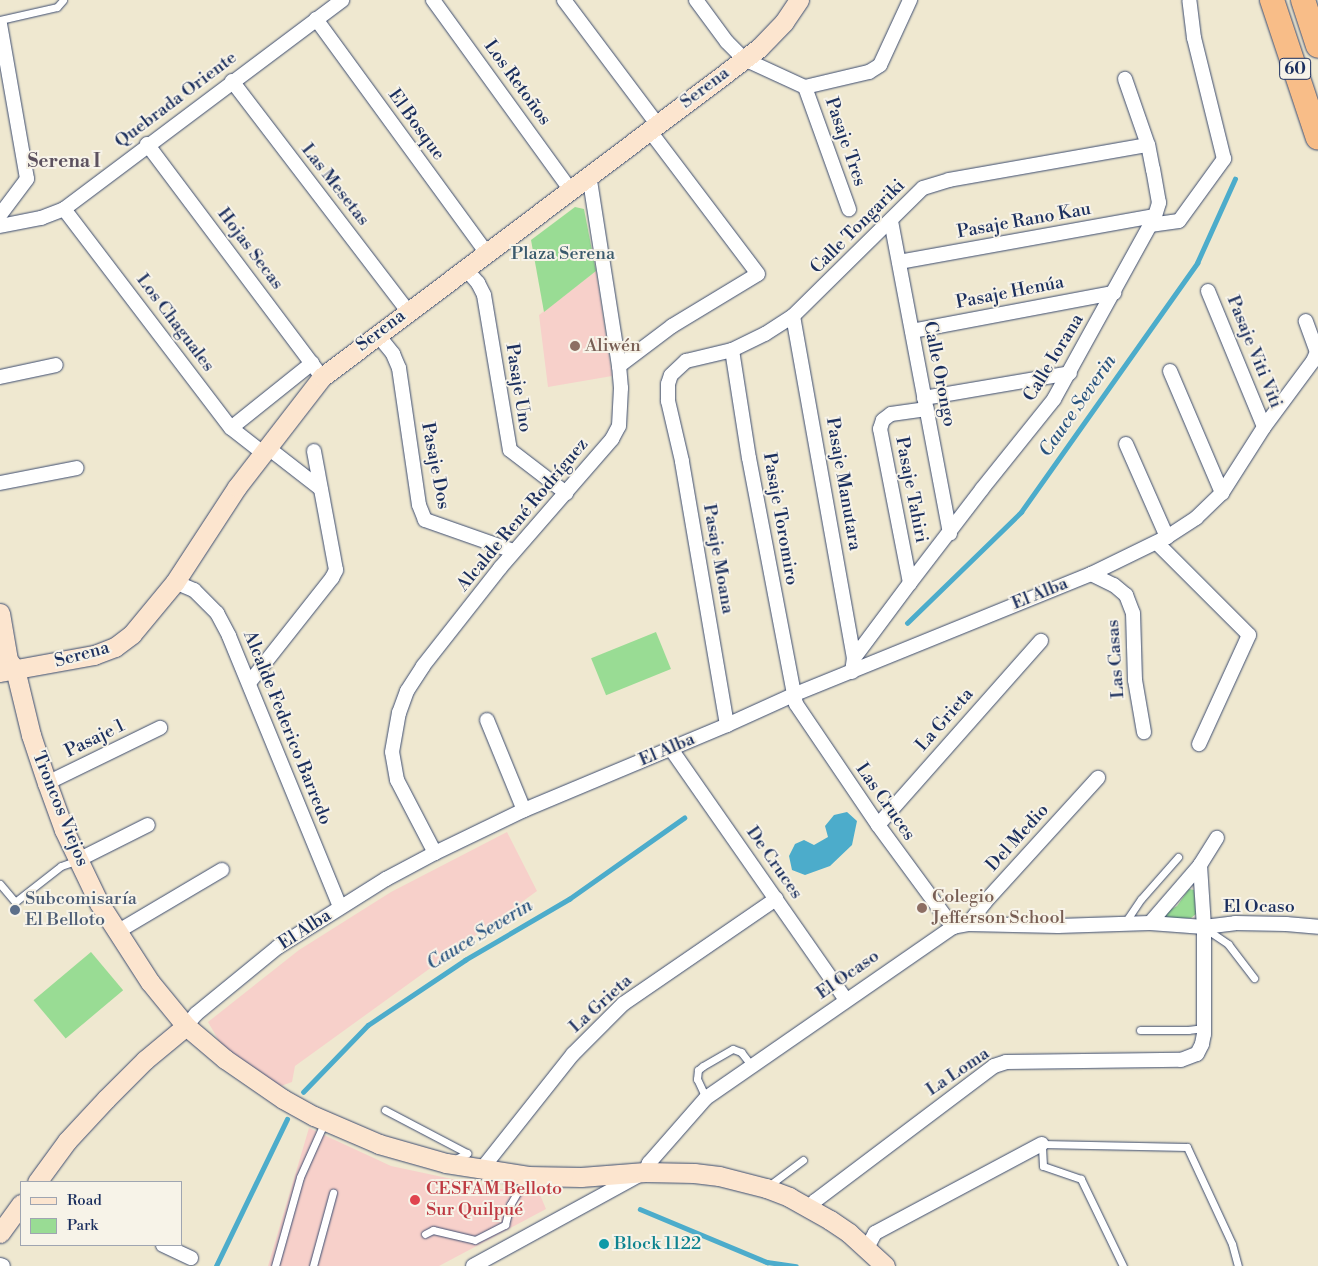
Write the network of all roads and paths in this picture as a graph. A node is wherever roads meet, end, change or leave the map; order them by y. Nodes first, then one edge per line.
1 (63, 0) edge
2 (342, 0) edge
3 (433, 0) edge
4 (564, 0) edge
5 (696, 0) edge
6 (799, 0) edge
7 (910, 0) edge
8 (1189, 0) edge
9 (1272, 0) edge
10 (1303, 0) edge
11 (316, 19) junction
12 (0, 20) edge
13 (0, 24) edge
14 (1318, 46) edge
15 (744, 59) junction
16 (1125, 79) dead end
17 (232, 82) junction
18 (805, 87) junction
19 (653, 127) junction
20 (1318, 138) edge
21 (147, 144) junction
22 (1148, 145) junction
23 (589, 175) junction
24 (570, 189) junction
25 (64, 209) junction
26 (849, 209) dead end
27 (0, 215) edge
28 (1152, 220) junction
29 (892, 221) junction
30 (0, 226) edge
31 (486, 252) junction
32 (899, 262) junction
33 (465, 268) junction
34 (1208, 291) dead end
35 (1114, 293) junction
36 (408, 311) junction
37 (794, 316) junction
38 (1306, 321) dead end
39 (912, 331) junction
40 (377, 334) junction
41 (732, 350) junction
42 (1316, 356) edge
43 (56, 364) dead end
44 (619, 366) junction
45 (317, 370) junction
46 (1170, 371) dead end
47 (1070, 373) junction
48 (0, 377) edge
49 (668, 400) joint
50 (926, 404) junction
51 (1264, 427) junction
52 (232, 428) junction
53 (1126, 444) dead end
54 (265, 450) junction
55 (314, 451) dead end
56 (76, 468) dead end
57 (0, 483) edge
58 (321, 489) junction
59 (566, 493) junction
60 (1222, 493) junction
61 (950, 533) junction
62 (1162, 540) junction
63 (513, 551) junction
64 (1091, 574) junction
65 (175, 582) junction
66 (910, 583) junction
67 (0, 613) edge
68 (1040, 641) dead end
69 (853, 665) junction
70 (8, 671) edge
71 (250, 683) junction
72 (792, 695) junction
73 (487, 720) dead end
74 (727, 726) junction
75 (160, 728) dead end
76 (1144, 732) dead end
77 (1199, 744) dead end
78 (671, 749) junction
79 (1098, 778) dead end
80 (47, 783) junction
81 (524, 810) junction
82 (148, 825) dead end
83 (878, 825) junction
84 (1217, 838) dead end
85 (434, 853) junction
86 (1178, 857) dead end
87 (78, 860) junction
88 (1200, 865) junction
89 (222, 870) dead end
90 (0, 884) edge
91 (776, 899) junction
92 (340, 907) junction
93 (1150, 923) junction
94 (968, 924) junction
95 (1124, 924) junction
96 (953, 927) junction
97 (1204, 927) junction
98 (1318, 928) edge
99 (117, 932) junction
100 (1254, 978) dead end
101 (846, 1000) junction
102 (186, 1026) junction
103 (1140, 1030) dead end
104 (1204, 1031) junction
105 (751, 1066) junction
106 (706, 1098) junction
107 (385, 1110) dead end
108 (325, 1121) junction
109 (1042, 1144) junction
110 (803, 1160) dead end
111 (446, 1163) junction
112 (481, 1170) junction
113 (645, 1172) junction
114 (528, 1176) junction
115 (38, 1181) edge
116 (766, 1188) junction
117 (332, 1193) dead end
118 (20, 1205) edge
119 (811, 1208) junction
120 (0, 1233) edge
121 (425, 1234) dead end
122 (165, 1246) edge
123 (867, 1248) junction
124 (191, 1258) dead end
125 (275, 1266) edge
126 (313, 1266) edge
127 (473, 1266) edge
128 (885, 1266) edge
129 (1123, 1266) edge
130 (1238, 1266) edge

1 - 12 lane
2 - 11 street, Quebrada Oriente
3 - 24 street, Los Retoños
4 - 19 street
5 - 15 street
6 - 15 street, Serena
7 - 18 street
8 - 28 street, Pasaje Rano Kau
9 - 20 highway, 60
10 - 14 highway, 60
11 - 17 street, Quebrada Oriente
11 - 31 street, El Bosque
13 - 27 street
15 - 18 street
15 - 19 street, Serena
16 - 22 street, Calle Iorana
17 - 21 street, Quebrada Oriente
17 - 36 street, Las Mesetas
18 - 26 street, Pasaje Tres
19 - 23 street, Serena
19 - 44 street
21 - 25 street, Quebrada Oriente
21 - 45 street, Hojas Secas
22 - 28 street, Calle Iorana
22 - 29 street, Calle Tongariki
23 - 24 street, Serena
23 - 44 street, Alcalde René Rodríguez
24 - 31 street, Serena
25 - 30 street, Quebrada Oriente
25 - 52 street, Los Chaguales
28 - 32 street, Pasaje Rano Kau
28 - 35 street, Calle Iorana
29 - 32 street, Calle Orongo
29 - 37 street, Calle Tongariki
31 - 33 street, Serena
32 - 39 street, Calle Orongo
33 - 36 street, Serena
33 - 59 street, Pasaje Uno
34 - 51 street, Pasaje Viti Viti
35 - 39 street, Pasaje Henúa
35 - 47 street, Calle Iorana
36 - 40 street, Serena
37 - 41 street, Calle Tongariki
37 - 69 street, Pasaje Manutara
38 - 42 street
39 - 50 street, Calle Orongo
40 - 45 street, Serena
40 - 63 street, Pasaje Dos
41 - 49 street, Calle Tongariki
41 - 72 street, Pasaje Toromiro
42 - 51 street, El Alba
43 - 48 street
44 - 59 street, Alcalde René Rodríguez
45 - 52 street, Serena
45 - 54 street, Serena
46 - 60 street
47 - 50 street, Pasaje Tahiri
47 - 61 street, Calle Iorana
49 - 74 street, Pasaje Moana
50 - 61 street, Calle Orongo
50 - 66 street, Pasaje Tahiri
51 - 60 street, El Alba
52 - 54 street, Los Chaguales
53 - 62 street
54 - 58 street
54 - 65 street, Serena
55 - 58 street
56 - 57 street
58 - 71 street
59 - 63 street, Alcalde René Rodríguez
60 - 62 street, El Alba
61 - 66 street, Calle Iorana
62 - 64 street, El Alba
62 - 77 street
63 - 85 street, Alcalde René Rodríguez
64 - 69 street, El Alba
64 - 76 street, Las Casas
65 - 70 street, Serena
65 - 71 street, Alcalde Federico Barredo
66 - 69 street, Calle Iorana
67 - 70 street, Troncos Viejos
68 - 83 street, La Grieta
69 - 72 street, El Alba
70 - 80 street, Troncos Viejos
71 - 92 street, Alcalde Federico Barredo
72 - 74 street, El Alba
72 - 83 street, Las Cruces
73 - 81 street
74 - 78 street, El Alba
75 - 80 street, Pasaje 1
78 - 81 street, El Alba
78 - 91 street, De Cruces
79 - 94 street, Del Medio
80 - 87 street, Troncos Viejos
81 - 85 street, El Alba
82 - 87 street
83 - 96 street, Las Cruces
84 - 88 street
85 - 92 street, El Alba
86 - 95 lane
87 - 90 lane
87 - 99 street, Troncos Viejos
88 - 93 street
88 - 97 street
89 - 99 street
91 - 101 street, De Cruces
91 - 112 street, La Grieta
92 - 102 street, El Alba
93 - 95 street, El Ocaso
93 - 97 street, El Ocaso
94 - 95 street, El Ocaso
94 - 96 street, El Ocaso
96 - 101 street, El Ocaso
97 - 98 street, El Ocaso
97 - 100 lane
97 - 104 street
99 - 102 street, Troncos Viejos
101 - 105 street, El Ocaso
102 - 108 street, Troncos Viejos
102 - 115 street, El Alba
103 - 104 lane
104 - 119 street, La Loma
105 - 106 street, El Ocaso
105 - 106 lane
106 - 113 street, El Ocaso
107 - 111 lane
108 - 111 street, Troncos Viejos
108 - 125 lane
109 - 123 street
109 - 129 lane
109 - 130 lane
110 - 116 lane
111 - 112 street, Troncos Viejos
112 - 114 street, Troncos Viejos
113 - 114 street, Troncos Viejos
113 - 116 street, Troncos Viejos
113 - 127 street, El Ocaso
114 - 121 lane
116 - 119 street, Troncos Viejos
117 - 126 lane
118 - 120 street
119 - 123 street, Troncos Viejos
122 - 124 street
123 - 128 street, Troncos Viejos

